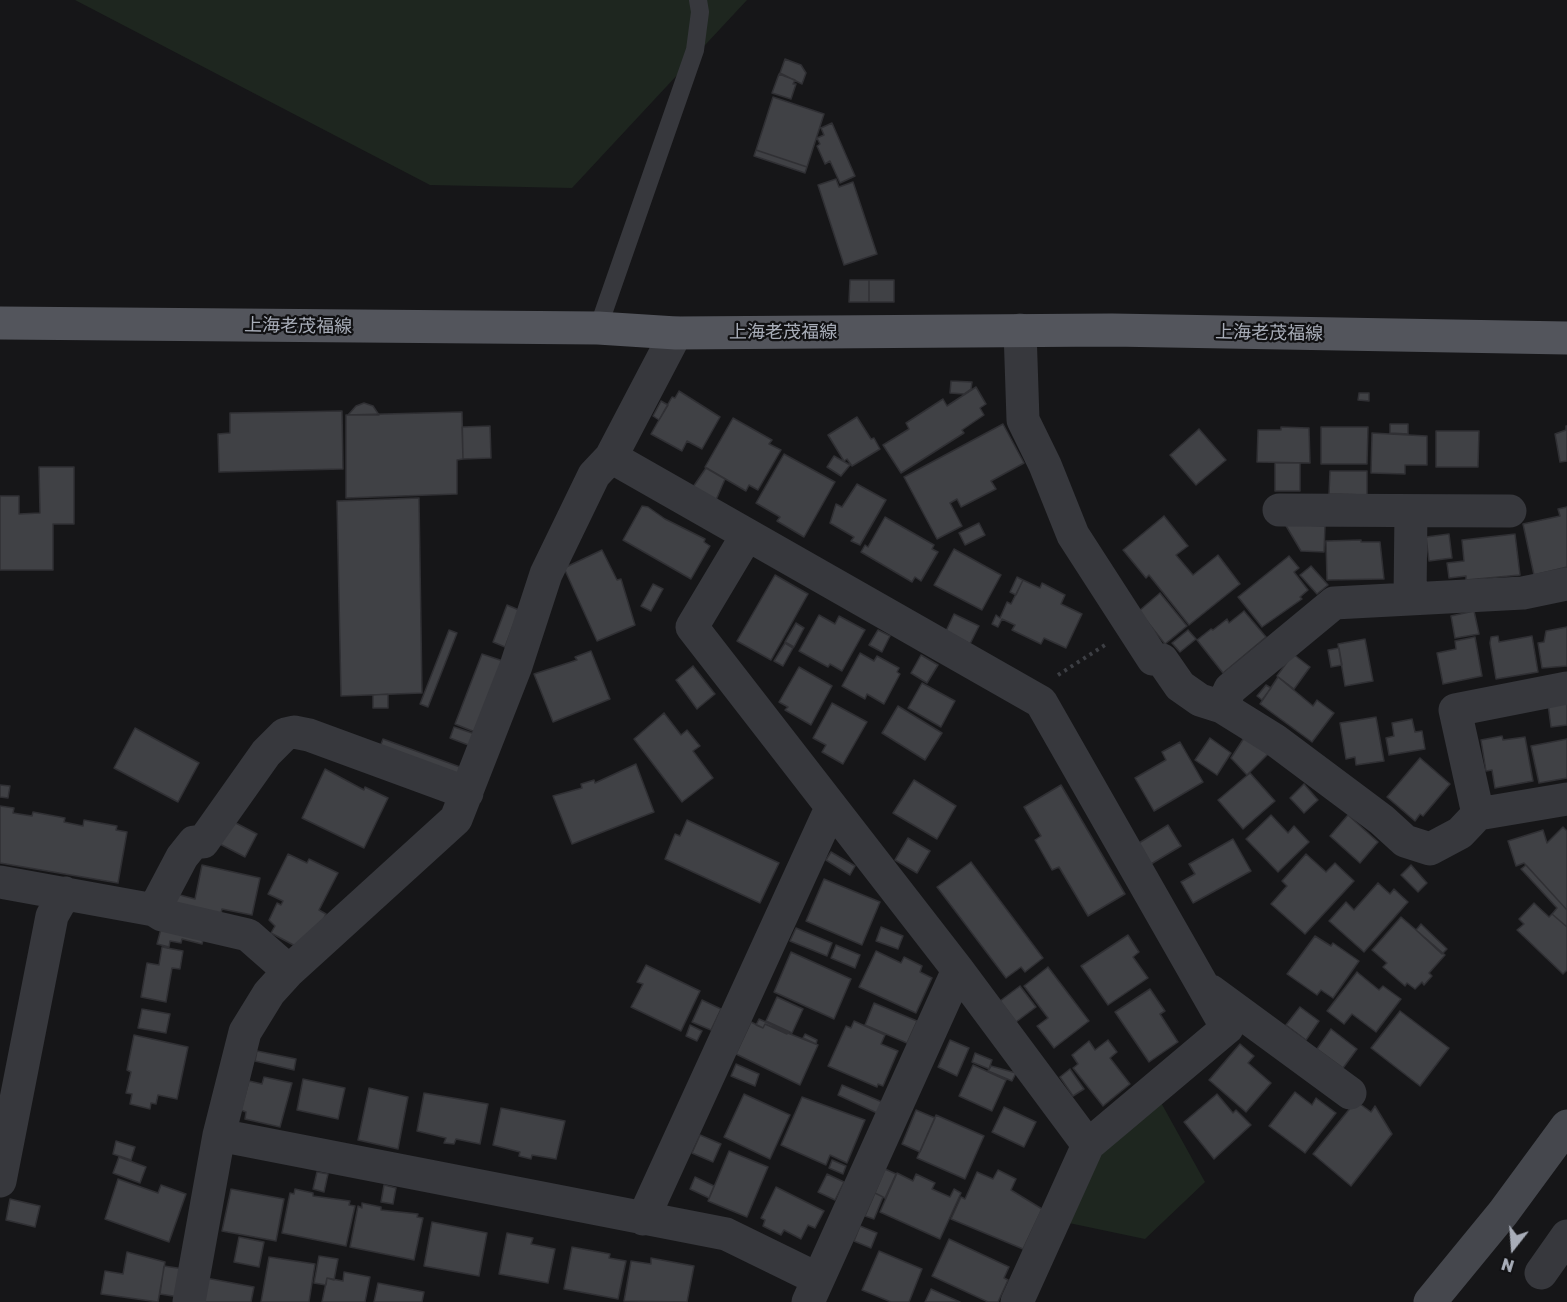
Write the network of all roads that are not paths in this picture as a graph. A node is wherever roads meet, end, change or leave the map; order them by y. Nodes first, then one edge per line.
1 (698, 0) edge
2 (0, 323) edge
3 (598, 328) junction
4 (1020, 330) junction
5 (676, 333) junction
6 (1567, 338) edge
7 (611, 457) junction
8 (1279, 510) dead end
9 (1411, 511) junction
10 (1510, 511) dead end
11 (747, 535) junction
12 (1567, 584) edge
13 (1410, 598) junction
14 (1567, 688) edge
15 (1222, 707) junction
16 (467, 793) junction
17 (1567, 799) edge
18 (831, 808) junction
19 (1478, 814) junction
20 (0, 882) edge
21 (65, 893) junction
22 (154, 910) junction
23 (958, 969) junction
24 (289, 971) junction
25 (1203, 985) junction
26 (1350, 1093) dead end
27 (1567, 1126) edge
28 (219, 1135) junction
29 (1088, 1145) junction
30 (0, 1181) edge
31 (643, 1219) junction
32 (1567, 1236) edge
33 (1541, 1273) dead end
34 (813, 1291) edge
35 (189, 1302) edge
36 (1017, 1302) edge
37 (1430, 1302) edge

1 - 3 lane
2 - 3 main road, 上海老茂福線
3 - 5 main road, 上海老茂福線
4 - 5 main road, 上海老茂福線
4 - 6 main road, 上海老茂福線
4 - 15 street
5 - 7 street
7 - 11 street
7 - 16 street
8 - 9 street
9 - 10 street
9 - 13 street
11 - 18 street
11 - 25 street
12 - 13 street
13 - 15 street
14 - 19 street
15 - 19 street
16 - 22 street
16 - 24 street
17 - 19 street
18 - 23 street
18 - 31 street
20 - 21 street
21 - 22 street
21 - 30 street
22 - 24 street
23 - 29 street
23 - 34 street
24 - 28 street
25 - 26 street
25 - 29 street
27 - 37 main road
28 - 31 street
28 - 35 street
29 - 36 street
31 - 34 street
32 - 33 street

